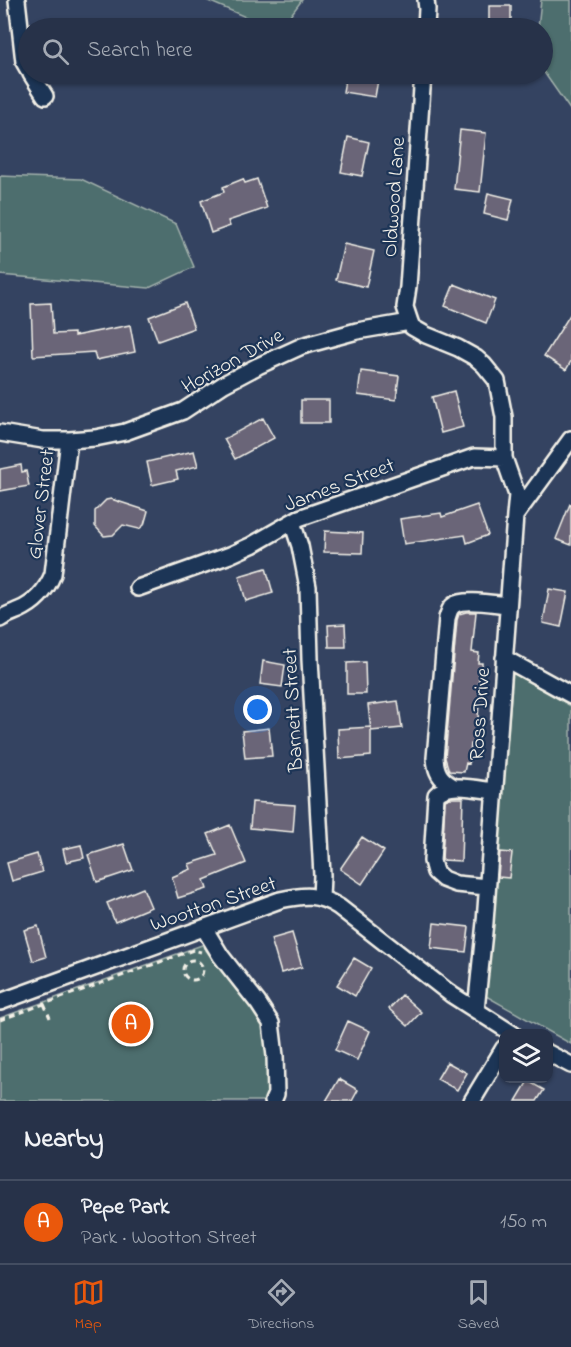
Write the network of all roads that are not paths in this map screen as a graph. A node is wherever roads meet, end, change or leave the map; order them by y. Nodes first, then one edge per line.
1 (17, 0) edge
2 (426, 0) edge
3 (19, 18) edge
4 (427, 18) edge
5 (37, 84) edge
6 (422, 84) edge
7 (45, 96) dead end
8 (410, 322) junction
9 (0, 433) edge
10 (571, 439) edge
11 (69, 440) junction
12 (504, 458) junction
13 (515, 516) junction
14 (292, 522) junction
15 (138, 588) dead end
16 (508, 605) junction
17 (0, 619) edge
18 (504, 658) junction
19 (571, 695) edge
20 (452, 786) junction
21 (494, 791) junction
22 (487, 887) junction
23 (321, 898) junction
24 (204, 928) junction
25 (0, 1002) edge
26 (476, 1010) junction
27 (507, 1029) edge
28 (553, 1055) edge
29 (499, 1056) edge
30 (571, 1065) edge
31 (273, 1101) edge
32 (472, 1101) edge

1 - 3 street
2 - 4 street
5 - 7 street
6 - 8 street, Oldwood Lane
8 - 11 street, Horizon Drive
8 - 12 street
9 - 11 street, Horizon Drive
10 - 13 street
11 - 17 street, Glover Street
12 - 13 street
12 - 14 street, James Street
13 - 16 street, Ross Drive
14 - 15 street, James Street
14 - 23 street, Barnett Street
16 - 18 street, Ross Drive
16 - 20 street
18 - 19 street
18 - 21 street, Ross Drive
20 - 21 street
20 - 22 street
21 - 22 street, Ross Drive
22 - 26 street, Ross Drive
23 - 24 street, Wootton Street
23 - 26 street
24 - 25 street, Wootton Street
24 - 31 street
26 - 27 street
28 - 30 street
29 - 32 street

